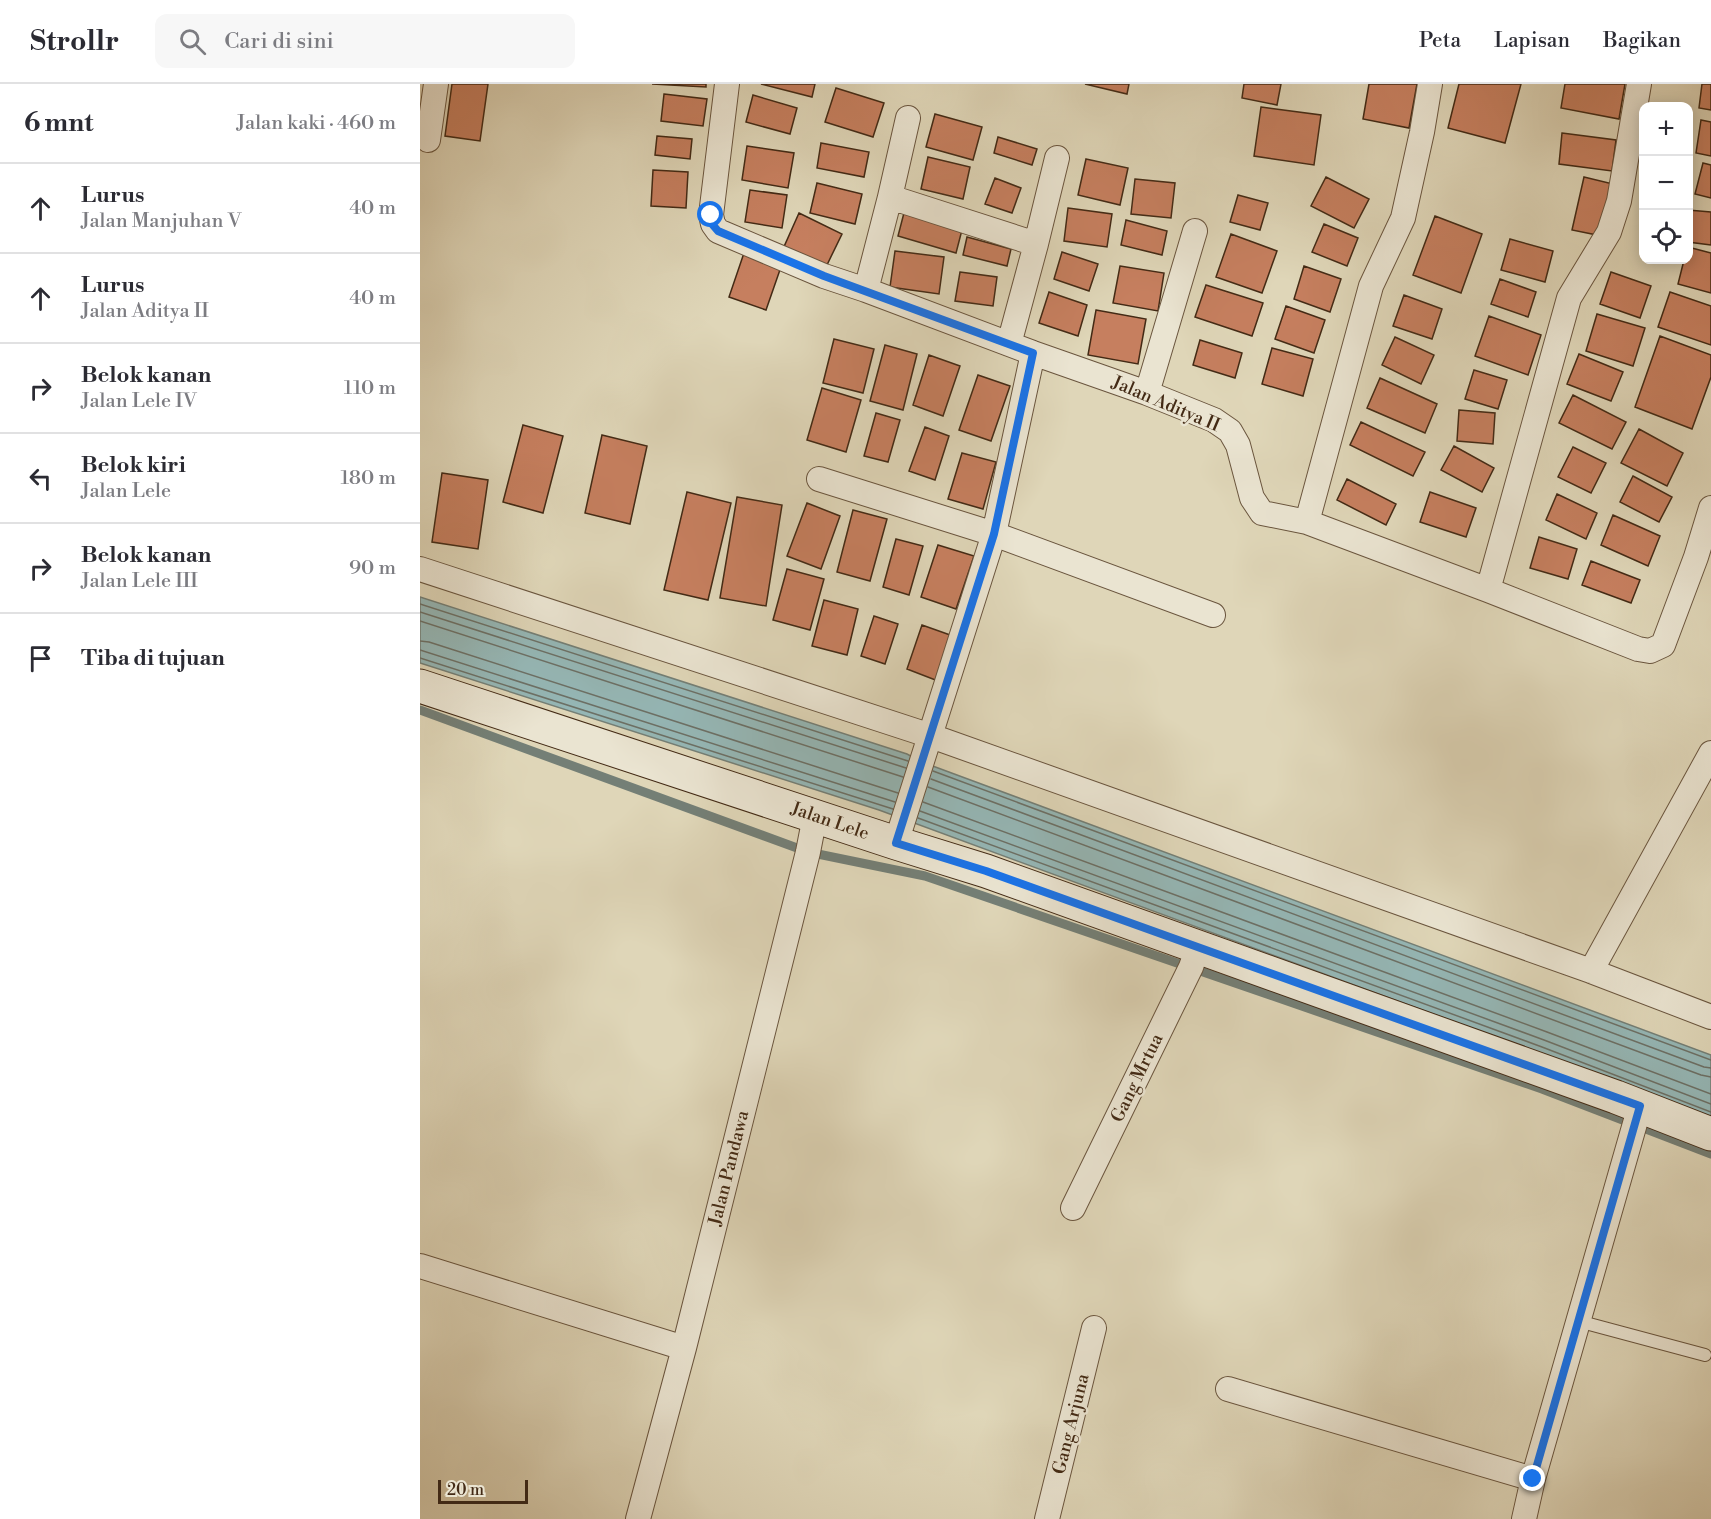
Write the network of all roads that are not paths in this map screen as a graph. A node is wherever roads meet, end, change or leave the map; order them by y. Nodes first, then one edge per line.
1 (436, 84) edge
2 (728, 84) edge
3 (1430, 84) edge
4 (1639, 84) edge
5 (908, 118) dead end
6 (428, 140) dead end
7 (1057, 158) dead end
8 (890, 197) junction
9 (1196, 231) dead end
10 (1036, 244) junction
11 (867, 290) junction
12 (1009, 344) junction
13 (1033, 353) junction
14 (1147, 393) junction
15 (819, 479) dead end
16 (1711, 508) edge
17 (1307, 522) junction
18 (994, 534) junction
19 (420, 569) edge
20 (1488, 590) junction
21 (1213, 615) dead end
22 (420, 686) edge
23 (931, 736) junction
24 (1711, 753) edge
25 (815, 816) junction
26 (900, 831) junction
27 (1198, 947) junction
28 (1592, 971) junction
29 (1711, 1017) edge
30 (1640, 1106) junction
31 (1711, 1134) edge
32 (1073, 1208) dead end
33 (420, 1266) edge
34 (1578, 1321) junction
35 (1094, 1328) dead end
36 (684, 1348) junction
37 (1705, 1355) dead end
38 (1228, 1389) dead end
39 (1533, 1479) junction
40 (638, 1519) edge
41 (1047, 1519) edge
42 (1524, 1519) edge

1 - 6 street
2 - 11 street, Jalan Aditya II
3 - 17 street
4 - 20 street
5 - 8 street
7 - 10 street
8 - 10 street
8 - 11 street
9 - 14 street
10 - 12 street
11 - 12 street, Jalan Aditya II
12 - 13 street, Jalan Aditya II
13 - 14 street, Jalan Aditya II
13 - 18 street
14 - 17 street, Jalan Aditya II
15 - 18 street
16 - 20 street, Jalan Aditya II
17 - 20 street, Jalan Aditya II
18 - 21 street
18 - 23 street
19 - 23 street
22 - 25 main road, Jalan Lele
23 - 26 street
23 - 28 street
24 - 28 street
25 - 26 main road, Jalan Lele
25 - 36 street, Jalan Pandawa
26 - 27 main road, Jalan Lele
27 - 30 main road, Jalan Lele
27 - 32 street, Gang Mrtua
28 - 29 street
30 - 31 main road, Jalan Lele
30 - 34 street
33 - 36 street
34 - 37 lane
34 - 39 street
35 - 41 street, Gang Arjuna
36 - 40 street, Jalan Pandawa
38 - 39 street
39 - 42 street

